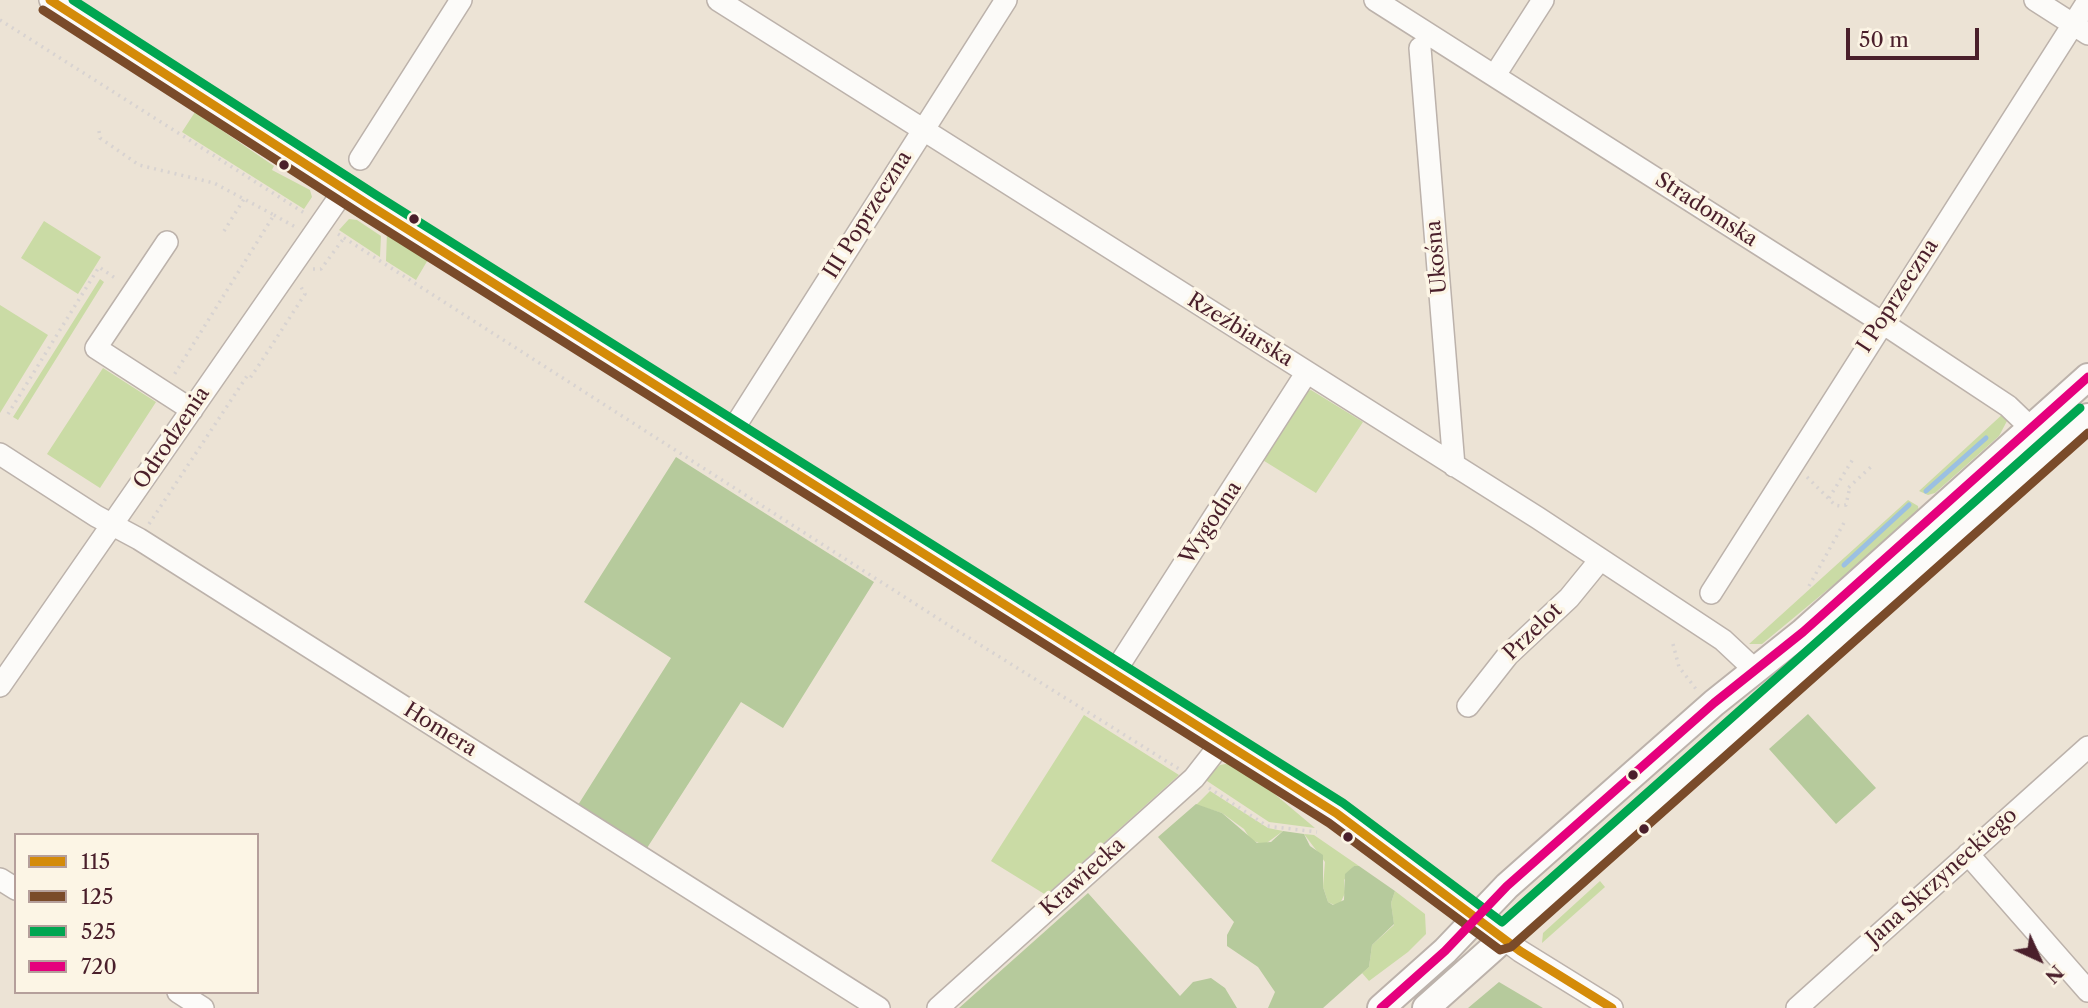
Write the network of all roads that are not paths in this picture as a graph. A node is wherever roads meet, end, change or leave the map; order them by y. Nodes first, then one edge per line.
1 (50, 0) edge
2 (461, 0) edge
3 (718, 0) edge
4 (1006, 0) edge
5 (1375, 0) edge
6 (1543, 0) edge
7 (2035, 0) edge
8 (2088, 1) edge
9 (2080, 29) edge
10 (1420, 48) dead end
11 (1495, 75) junction
12 (922, 128) junction
13 (360, 159) dead end
14 (345, 189) junction
15 (167, 242) dead end
16 (1881, 322) junction
17 (1307, 372) junction
18 (2088, 377) edge
19 (192, 410) junction
20 (2088, 417) edge
21 (2031, 428) junction
22 (732, 432) junction
23 (0, 454) edge
24 (1454, 466) junction
25 (113, 526) junction
26 (1600, 560) junction
27 (1711, 593) dead end
28 (1755, 670) junction
29 (1114, 673) junction
30 (0, 686) edge
31 (1468, 706) dead end
32 (1223, 741) junction
33 (2088, 747) edge
34 (1968, 854) junction
35 (1478, 916) junction
36 (1503, 937) junction
37 (2088, 990) edge
38 (181, 994) edge
39 (203, 1008) edge
40 (879, 1008) edge
41 (938, 1008) edge
42 (1381, 1008) edge
43 (1426, 1008) edge
44 (1612, 1008) edge
45 (1797, 1008) edge

1 - 14 street
2 - 13 street
3 - 12 street, Rzeźbiarska
4 - 12 street, III Poprzeczna
5 - 11 street, Stradomska
6 - 11 street
7 - 9 street
8 - 9 street, I Poprzeczna
9 - 16 street, I Poprzeczna
10 - 24 street, Ukośna
11 - 16 street, Stradomska
12 - 17 street, Rzeźbiarska
12 - 22 street, III Poprzeczna
14 - 19 street, Odrodzenia
14 - 22 street
15 - 19 street
16 - 21 street, Stradomska
16 - 27 street, I Poprzeczna
17 - 24 street, Rzeźbiarska
17 - 29 street, Wygodna
18 - 21 main road
19 - 25 street, Odrodzenia
20 - 36 main road
21 - 28 main road
22 - 29 street
23 - 25 street, Homera
24 - 26 street, Rzeźbiarska
25 - 30 street, Odrodzenia
25 - 40 street, Homera
26 - 28 street, Rzeźbiarska
26 - 31 street, Przelot
28 - 35 main road
29 - 32 street
32 - 35 street
32 - 41 street, Krawiecka
33 - 34 street, Jana Skrzyneckiego
34 - 37 street
34 - 45 street, Jana Skrzyneckiego
35 - 36 street
35 - 42 main road
36 - 43 main road
36 - 44 street
38 - 39 street

